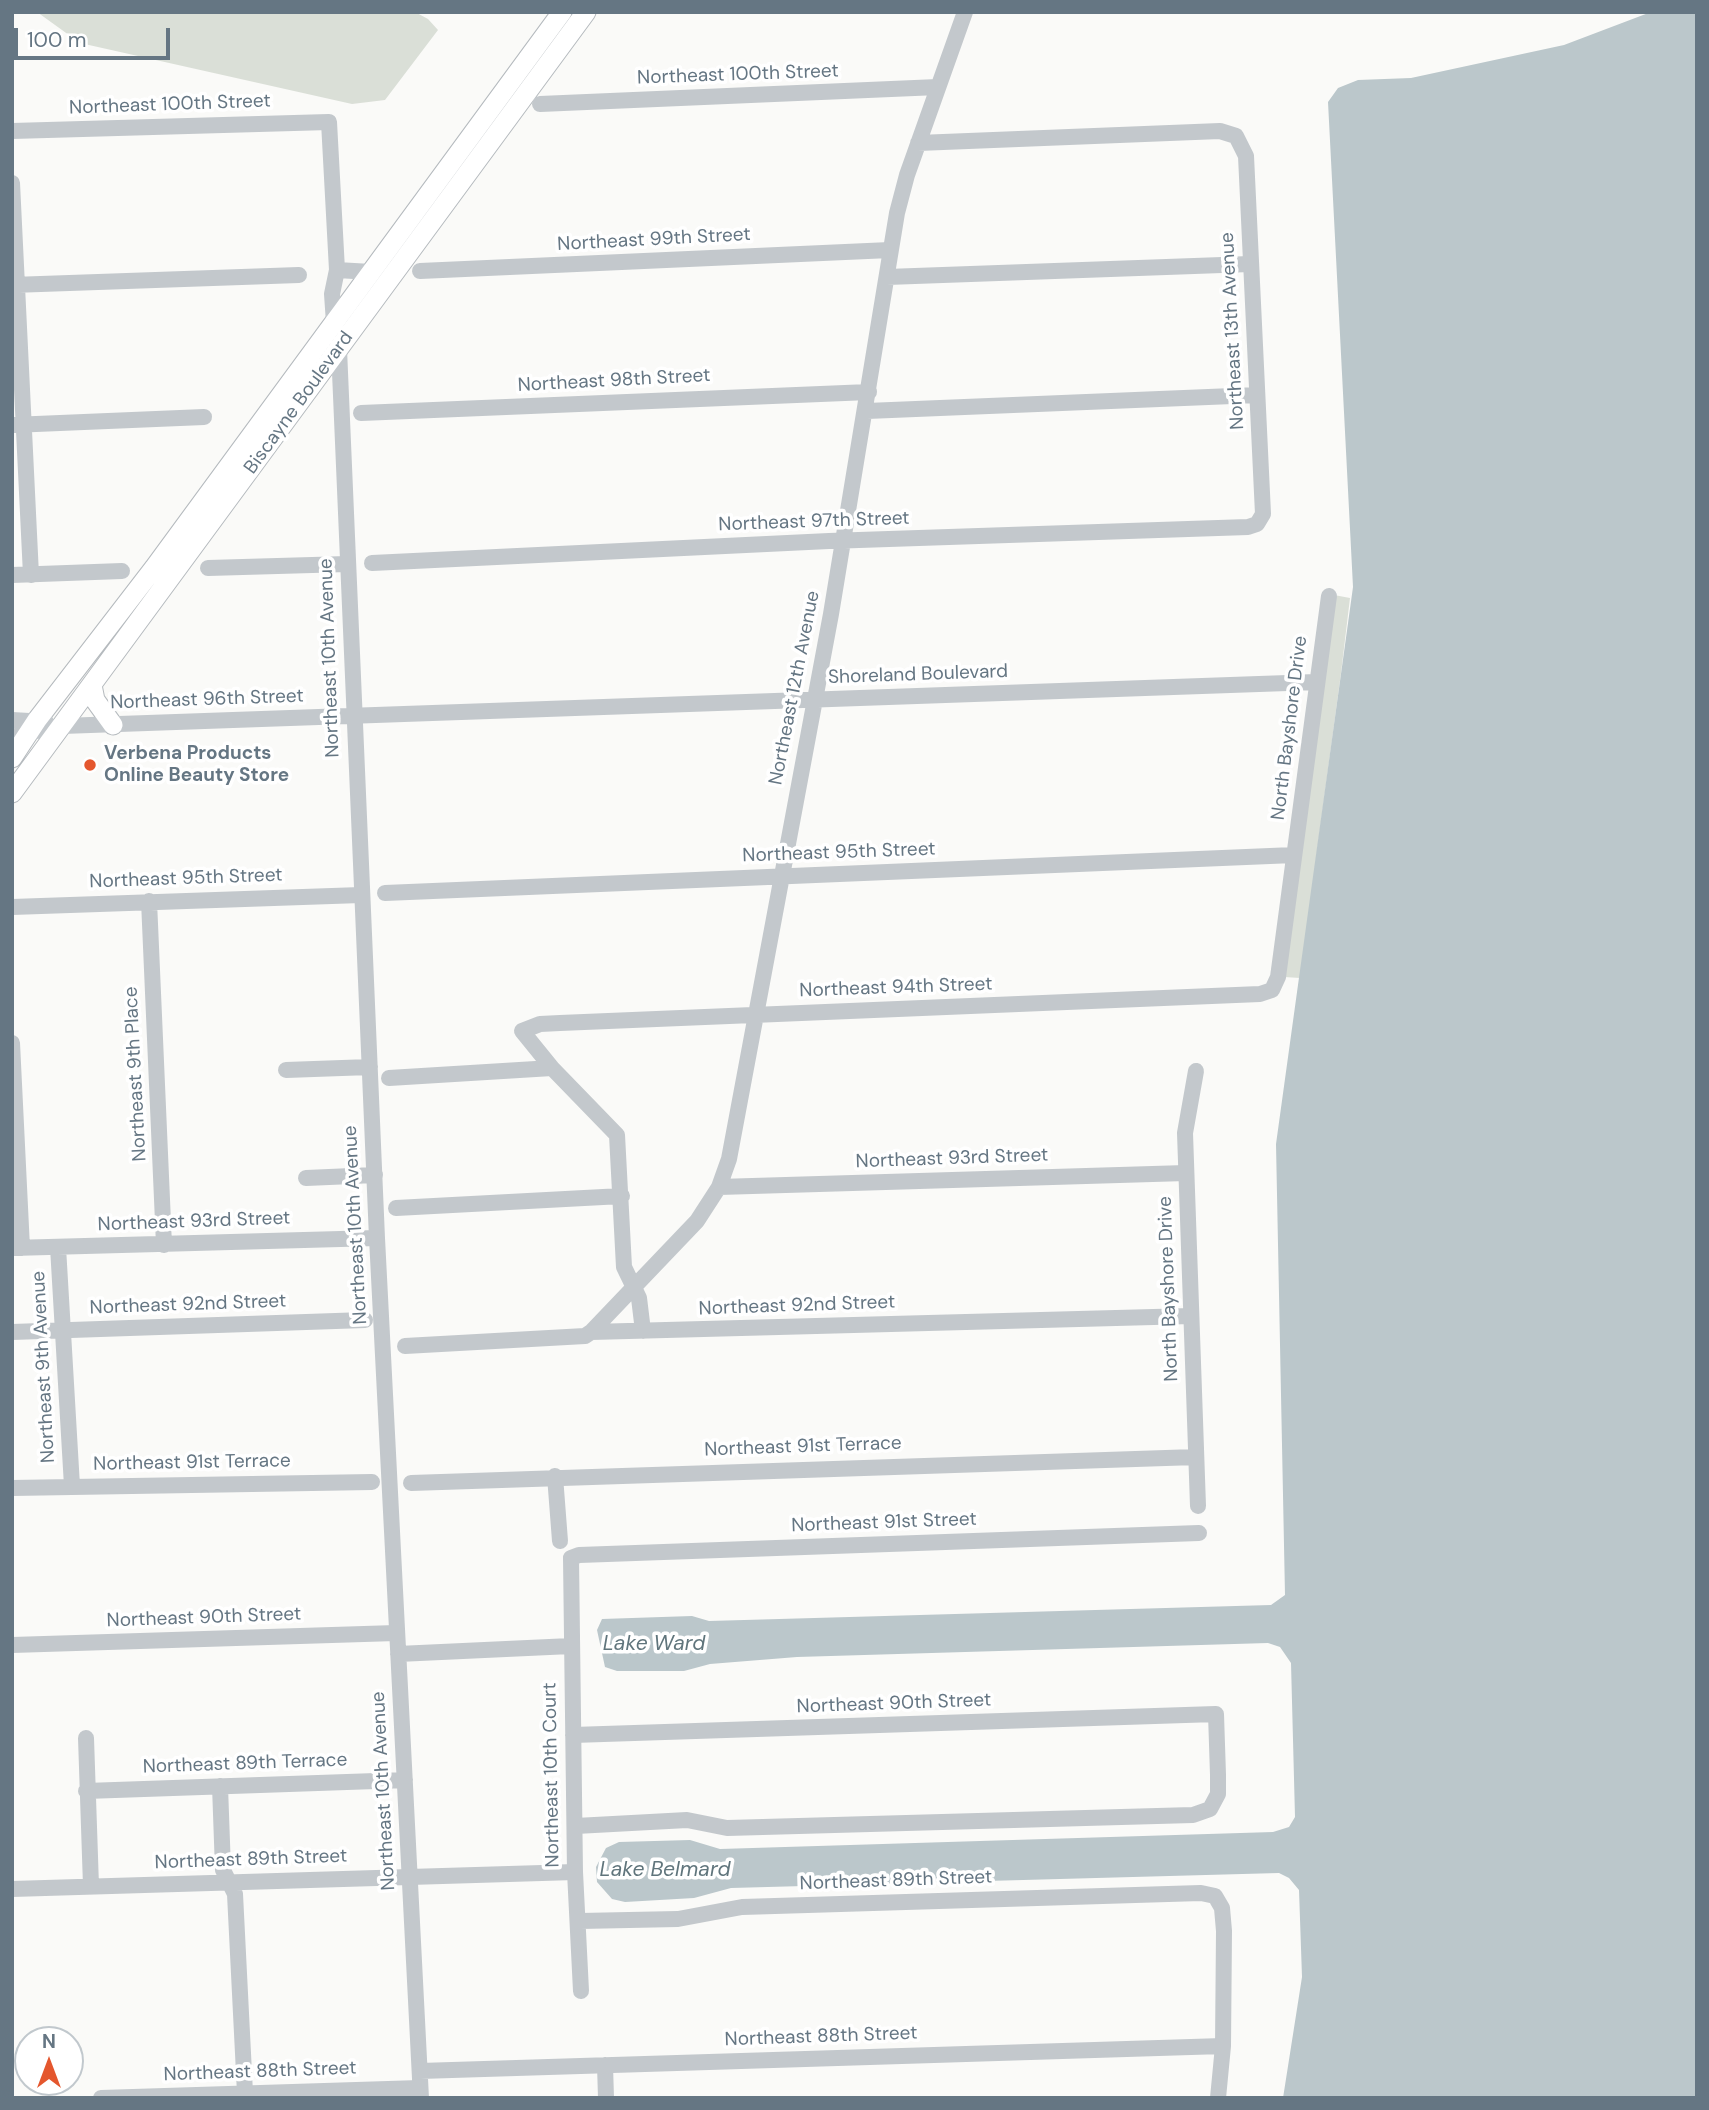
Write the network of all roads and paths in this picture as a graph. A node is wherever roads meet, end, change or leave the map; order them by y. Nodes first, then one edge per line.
1 (562, 12) edge
2 (586, 12) edge
3 (965, 12) edge
4 (532, 70) junction
5 (938, 87) junction
6 (540, 104) dead end
7 (12, 131) edge
8 (918, 143) junction
9 (12, 183) edge
10 (890, 250) junction
11 (1250, 264) junction
12 (337, 270) junction
13 (420, 271) dead end
14 (371, 272) junction
15 (299, 275) dead end
16 (887, 277) junction
17 (15, 285) edge
18 (334, 323) junction
19 (339, 349) junction
20 (869, 392) junction
21 (1257, 395) junction
22 (867, 411) junction
23 (361, 413) dead end
24 (204, 416) dead end
25 (18, 425) edge
26 (1257, 524) joint
27 (843, 542) junction
28 (372, 563) dead end
29 (347, 564) junction
30 (208, 568) dead end
31 (122, 571) dead end
32 (12, 575) edge
33 (31, 575) junction
34 (1329, 596) dead end
35 (1316, 682) junction
36 (92, 685) junction
37 (814, 699) junction
38 (354, 717) junction
39 (12, 720) edge
40 (113, 724) junction
41 (62, 726) junction
42 (25, 730) edge
43 (12, 758) edge
44 (12, 793) edge
45 (1294, 855) junction
46 (781, 877) junction
47 (385, 893) dead end
48 (361, 895) junction
49 (149, 901) junction
50 (12, 907) edge
51 (1272, 990) joint
52 (758, 1014) junction
53 (12, 1043) edge
54 (370, 1068) junction
55 (552, 1068) junction
56 (286, 1070) dead end
57 (1196, 1071) dead end
58 (390, 1078) dead end
59 (1186, 1173) junction
60 (375, 1175) junction
61 (306, 1178) dead end
62 (719, 1186) junction
63 (622, 1196) junction
64 (396, 1208) dead end
65 (377, 1238) junction
66 (164, 1245) junction
67 (58, 1247) junction
68 (17, 1248) edge
69 (632, 1288) junction
70 (1191, 1316) junction
71 (365, 1320) dead end
72 (63, 1331) junction
73 (643, 1331) junction
74 (12, 1332) edge
75 (591, 1332) junction
76 (405, 1346) dead end
77 (1196, 1457) junction
78 (555, 1476) junction
79 (372, 1482) dead end
80 (411, 1483) dead end
81 (72, 1486) junction
82 (12, 1488) edge
83 (1198, 1506) dead end
84 (1199, 1533) dead end
85 (560, 1541) dead end
86 (571, 1558) joint
87 (397, 1633) junction
88 (12, 1645) edge
89 (571, 1646) junction
90 (398, 1654) junction
91 (573, 1735) junction
92 (86, 1738) dead end
93 (405, 1780) junction
94 (220, 1786) junction
95 (86, 1791) junction
96 (576, 1825) junction
97 (575, 1872) junction
98 (409, 1877) junction
99 (228, 1882) junction
100 (91, 1886) junction
101 (12, 1889) edge
102 (580, 1921) junction
103 (581, 1991) dead end
104 (1223, 2046) junction
105 (605, 2065) junction
106 (419, 2071) junction
107 (245, 2093) junction
108 (420, 2093) edge
109 (101, 2098) edge
110 (606, 2098) edge
111 (1218, 2098) edge

1 - 4 main road, Biscayne Boulevard
2 - 4 main road, Biscayne Boulevard
3 - 5 street, Northeast 12th Avenue
4 - 14 main road, Biscayne Boulevard
4 - 19 main road, Biscayne Boulevard
5 - 6 street, Northeast 100th Street
5 - 8 street, Northeast 12th Avenue
7 - 12 street, Northeast 100th Street
8 - 10 street, Northeast 12th Avenue
8 - 11 street, Northeast 13th Avenue
9 - 17 street
10 - 13 street, Northeast 99th Street
10 - 16 street, Northeast 12th Avenue
11 - 16 street
11 - 21 street, Northeast 13th Avenue
12 - 14 street
12 - 18 street
14 - 18 main road, Biscayne Boulevard
15 - 17 street
16 - 20 street, Northeast 12th Avenue
17 - 25 street
18 - 42 main road, Biscayne Boulevard
19 - 29 street, Northeast 10th Avenue
19 - 36 main road, Biscayne Boulevard
20 - 22 street, Northeast 12th Avenue
20 - 23 street, Northeast 98th Street
21 - 22 street
21 - 26 street, Northeast 13th Avenue
22 - 27 street, Northeast 12th Avenue
24 - 25 street
25 - 33 street
26 - 27 street, Northeast 97th Street
27 - 28 street, Northeast 97th Street
27 - 37 street, Northeast 12th Avenue
29 - 30 street
29 - 38 street, Northeast 10th Avenue
31 - 33 street
32 - 33 street
34 - 35 street, North Bayshore Drive
35 - 37 street, Shoreland Boulevard
35 - 45 street, North Bayshore Drive
36 - 40 main road
36 - 41 main road, Biscayne Boulevard
37 - 38 street, Shoreland Boulevard
37 - 46 street, Northeast 12th Avenue
38 - 40 street, Northeast 96th Street
38 - 48 street, Northeast 10th Avenue
39 - 42 street, Northeast 96th Street
40 - 41 street, Northeast 96th Street
41 - 42 street, Northeast 96th Street
41 - 44 main road, Biscayne Boulevard
42 - 43 main road, Biscayne Boulevard
45 - 46 street, Northeast 95th Street
45 - 51 street, North Bayshore Drive
46 - 47 street, Northeast 95th Street
46 - 52 street, Northeast 12th Avenue
48 - 49 street, Northeast 95th Street
48 - 54 street, Northeast 10th Avenue
49 - 50 street, Northeast 95th Street
49 - 66 street, Northeast 9th Place
51 - 52 street, Northeast 94th Street
52 - 55 street, Northeast 94th Street
52 - 62 street, Northeast 12th Avenue
53 - 68 street, Northeast 9th Avenue
54 - 56 street
54 - 60 street, Northeast 10th Avenue
55 - 58 street
55 - 63 street
57 - 59 street, North Bayshore Drive
59 - 62 street, Northeast 93rd Street
59 - 70 street, North Bayshore Drive
60 - 61 street
60 - 65 street, Northeast 10th Avenue
62 - 69 street, Northeast 12th Avenue
63 - 64 street
63 - 69 street
65 - 66 street, Northeast 93rd Street
65 - 87 street, Northeast 10th Avenue
66 - 67 street, Northeast 93rd Street
67 - 68 street, Northeast 93rd Street
67 - 72 street, Northeast 9th Avenue
69 - 73 street
69 - 75 street, Northeast 12th Avenue
70 - 73 street, Northeast 92nd Street
70 - 77 street, North Bayshore Drive
71 - 72 street, Northeast 92nd Street
72 - 74 street, Northeast 92nd Street
72 - 81 street, Northeast 9th Avenue
73 - 75 street, Northeast 92nd Street
75 - 76 street, Northeast 92nd Street
77 - 78 street, Northeast 91st Terrace
77 - 83 street, North Bayshore Drive
78 - 80 street, Northeast 91st Terrace
78 - 85 street
79 - 81 street, Northeast 91st Terrace
81 - 82 street, Northeast 91st Terrace
84 - 86 street, Northeast 91st Street
86 - 89 street, Northeast 10th Court
87 - 88 street, Northeast 90th Street
87 - 90 street, Northeast 10th Avenue
89 - 90 street
89 - 91 street, Northeast 10th Court
90 - 93 street, Northeast 10th Avenue
91 - 96 street, Northeast 10th Court
91 - 96 street, Northeast 90th Street
92 - 95 street
93 - 94 street, Northeast 89th Terrace
93 - 98 street, Northeast 10th Avenue
94 - 95 street, Northeast 89th Terrace
94 - 99 street
95 - 100 street
96 - 97 street, Northeast 10th Court
97 - 98 street, Northeast 89th Street
97 - 102 street, Northeast 10th Court
98 - 99 street, Northeast 89th Street
98 - 106 street, Northeast 10th Avenue
99 - 100 street, Northeast 89th Street
99 - 107 street
100 - 101 street, Northeast 89th Street
102 - 103 street, Northeast 10th Court
102 - 104 street, Northeast 89th Street
104 - 105 street, Northeast 88th Street
104 - 111 street
105 - 106 street, Northeast 88th Street
105 - 110 street
106 - 108 street, Northeast 10th Avenue
107 - 108 street, Northeast 88th Street
107 - 109 street, Northeast 88th Street

